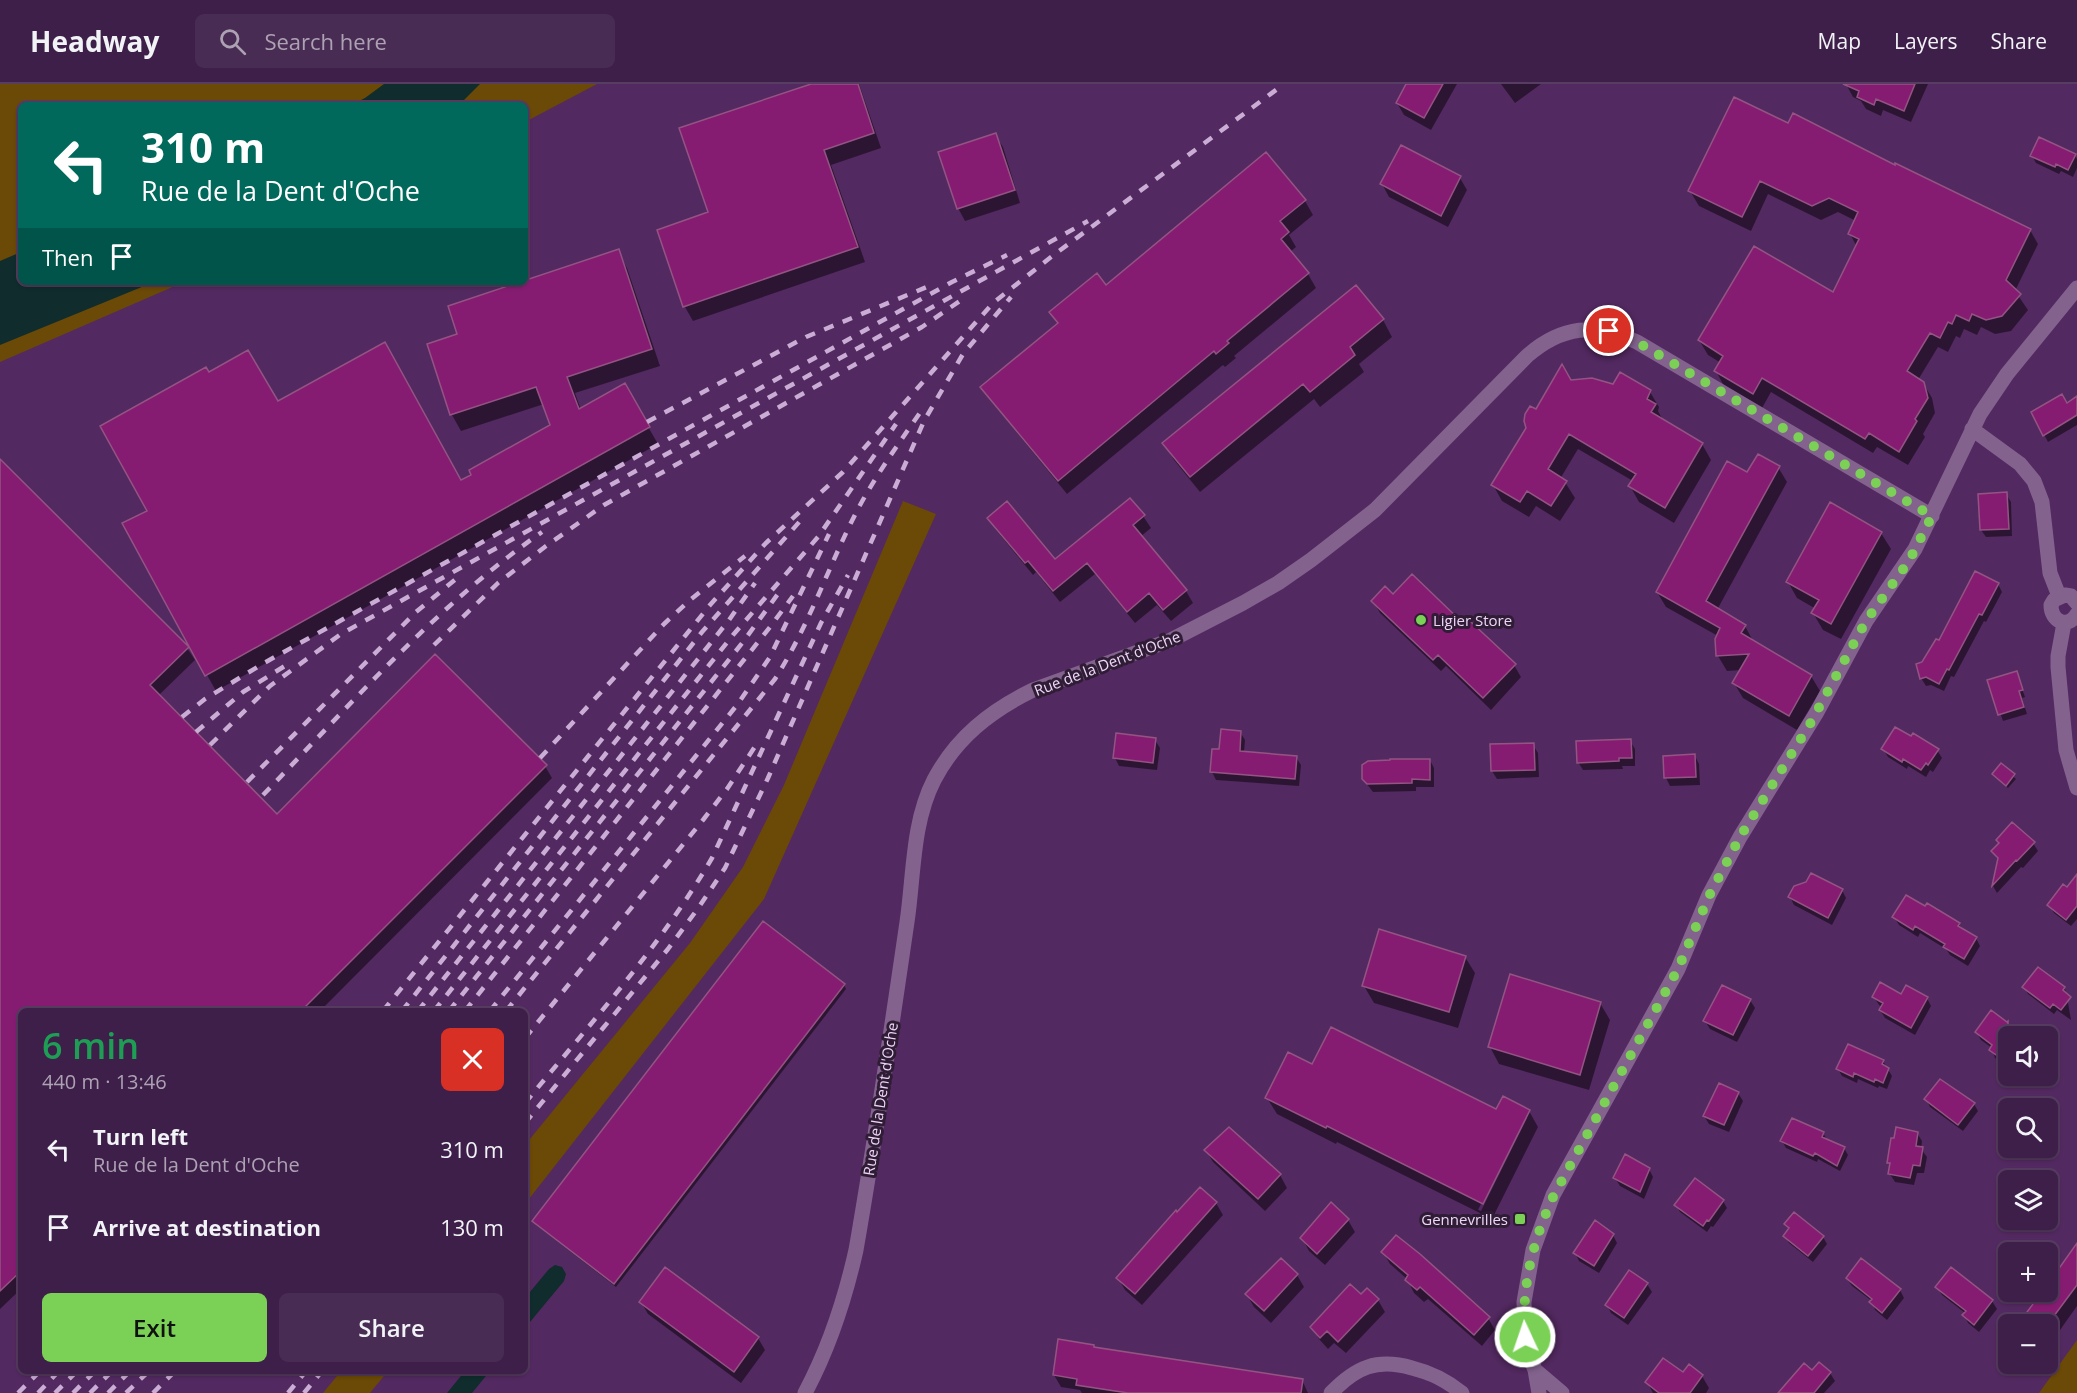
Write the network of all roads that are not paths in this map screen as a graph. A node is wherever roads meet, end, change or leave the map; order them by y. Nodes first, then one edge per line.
1 (2077, 288) edge
2 (1972, 429) junction
3 (1932, 516) junction
4 (2059, 596) junction
5 (2077, 603) edge
6 (2071, 619) edge
7 (2077, 789) edge
8 (1535, 1370) junction
9 (805, 1393) edge
10 (1331, 1393) edge
11 (1462, 1393) edge
12 (1539, 1393) edge
13 (1562, 1393) edge

1 - 2 street
2 - 3 street
2 - 4 street
3 - 8 street
3 - 9 street, Rue de la Dent d'Oche
4 - 5 street
4 - 6 street
6 - 7 street
8 - 12 street
8 - 13 street
10 - 11 street

